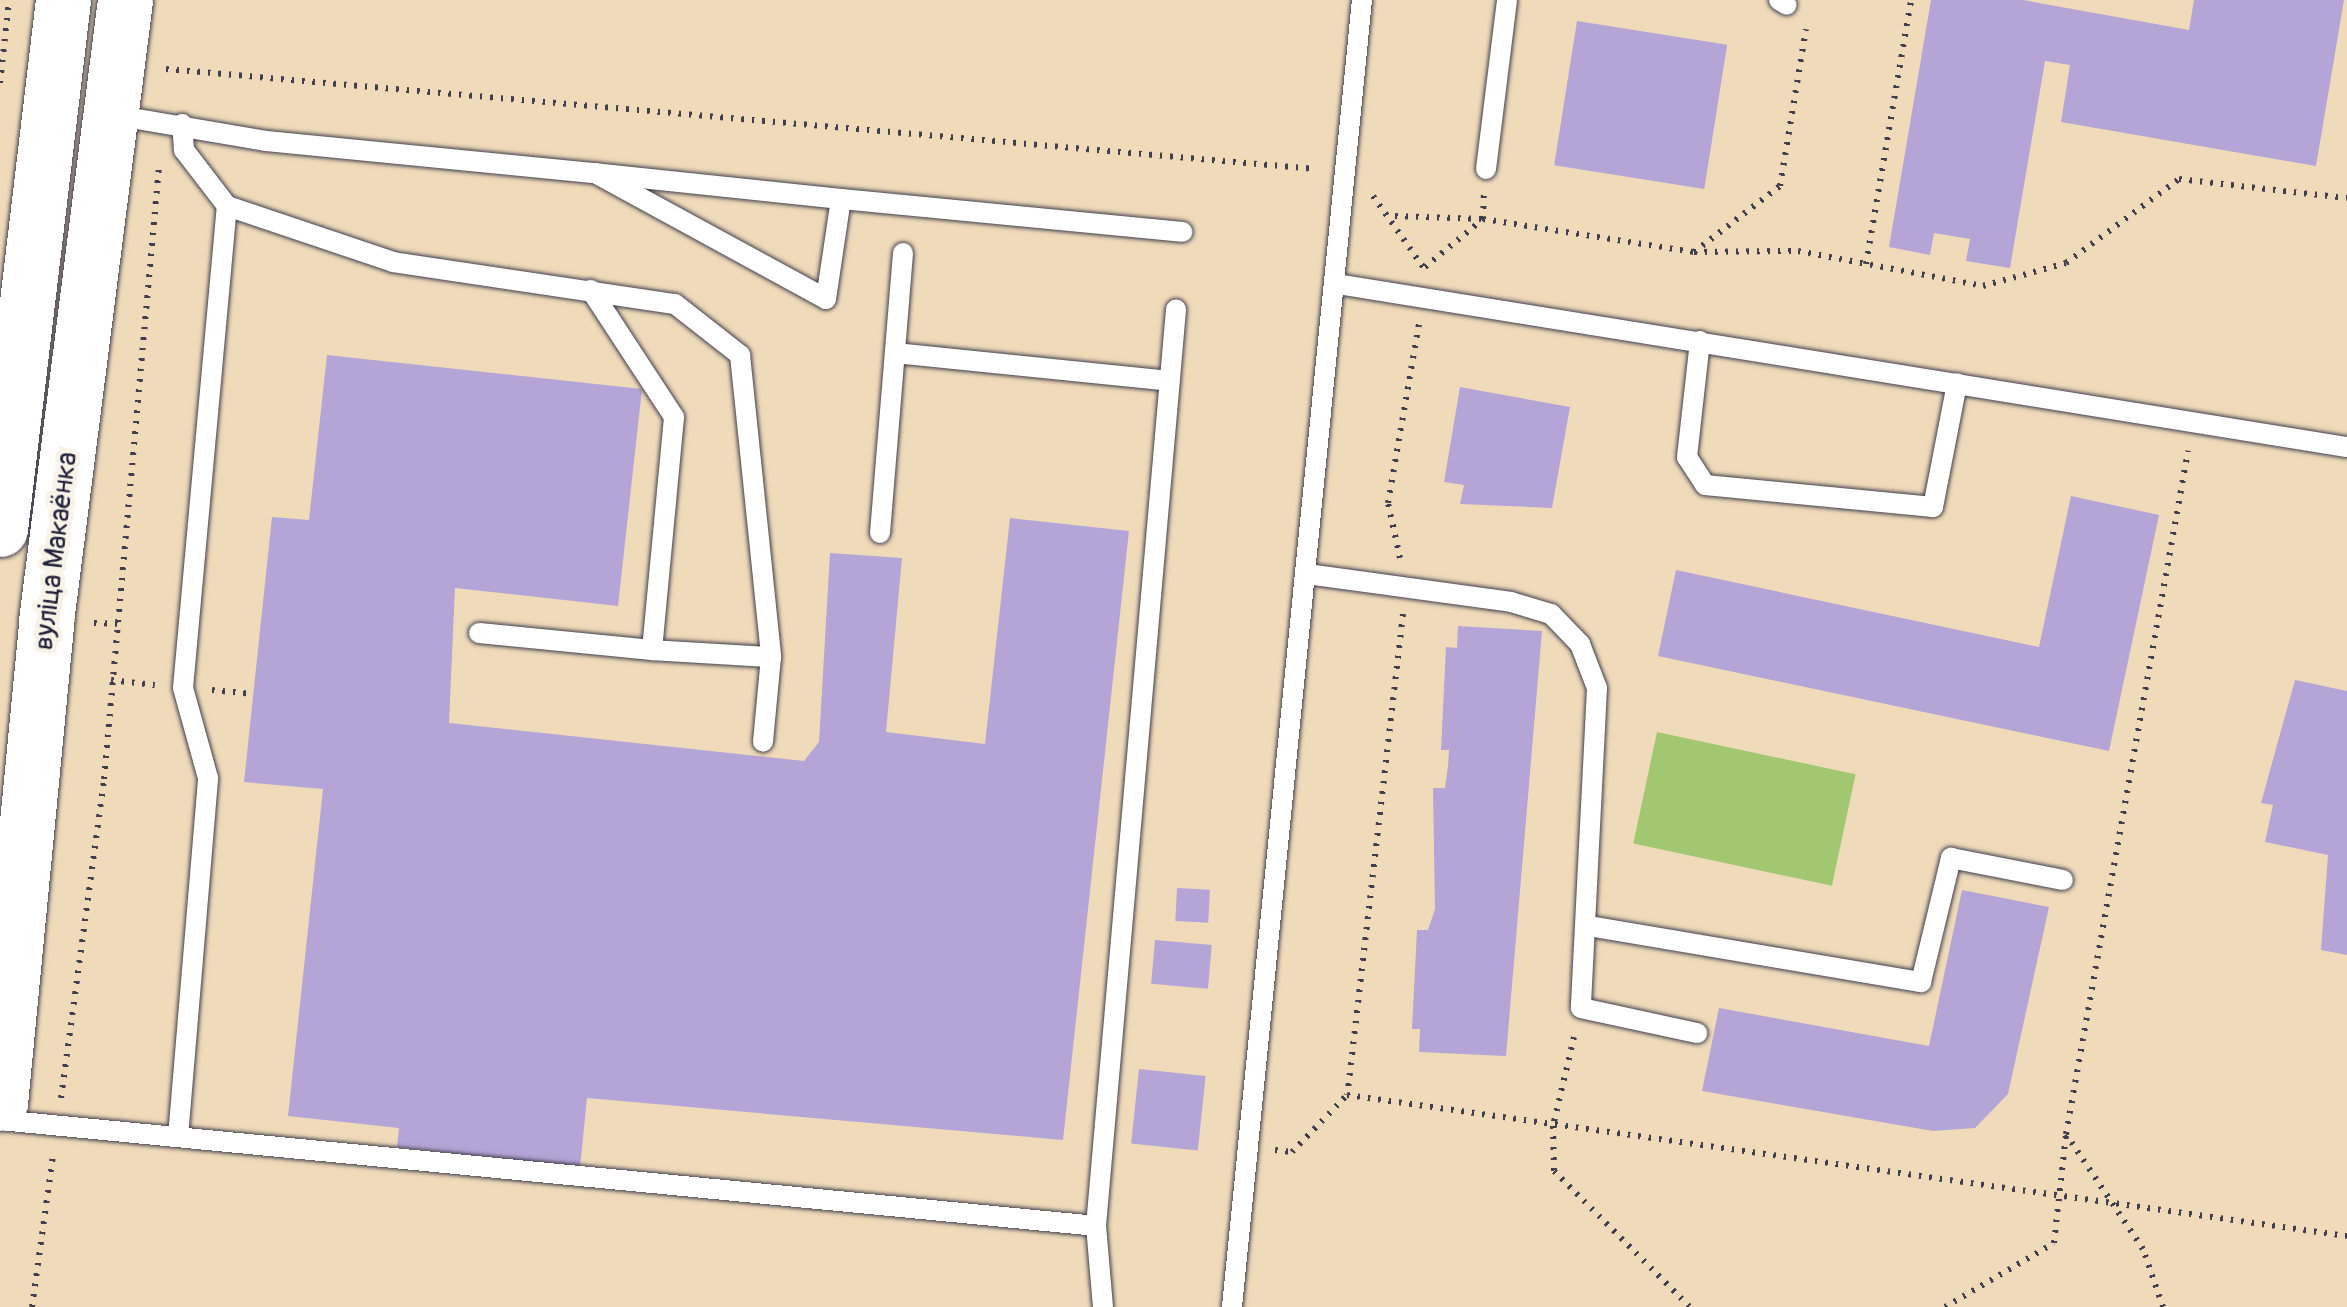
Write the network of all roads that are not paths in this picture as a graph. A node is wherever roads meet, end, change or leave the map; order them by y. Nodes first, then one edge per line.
1 (63, 0) edge
2 (125, 0) edge
3 (1362, 0) edge
4 (1507, 0) edge
5 (152, 120) junction
6 (1486, 168) road end
7 (595, 174) junction
8 (841, 200) junction
9 (227, 206) junction
10 (1182, 232) dead end
11 (903, 253) dead end
12 (1337, 284) junction
13 (590, 290) junction
14 (1176, 309) dead end
15 (1700, 341) junction
16 (895, 352) junction
17 (1170, 381) junction
18 (1958, 383) junction
19 (2347, 446) edge
20 (0, 528) edge
21 (880, 533) dead end
22 (1307, 574) junction
23 (480, 634) dead end
24 (652, 650) junction
25 (771, 656) junction
26 (762, 742) dead end
27 (2063, 880) dead end
28 (1589, 926) junction
29 (1697, 1033) dead end
30 (0, 1102) edge
31 (0, 1120) edge
32 (178, 1137) junction
33 (1096, 1226) junction
34 (1103, 1307) edge
35 (1232, 1307) edge

1 - 20 street, вуліца Макаёнка
2 - 5 street, вуліца Макаёнка
3 - 12 lane
4 - 6 lane
5 - 7 lane
5 - 9 lane
5 - 30 street, вуліца Макаёнка
7 - 8 lane
7 - 8 lane
8 - 10 lane
9 - 13 lane
9 - 32 lane
11 - 16 lane
12 - 15 lane
12 - 22 lane
13 - 24 lane
13 - 25 lane
14 - 17 lane
15 - 18 lane
15 - 18 lane
16 - 17 lane
16 - 21 lane
17 - 33 lane
18 - 19 lane
22 - 28 lane
22 - 35 lane
23 - 24 lane
24 - 25 lane
25 - 26 lane
27 - 28 lane
28 - 29 lane
31 - 32 lane
32 - 33 lane
33 - 34 lane

